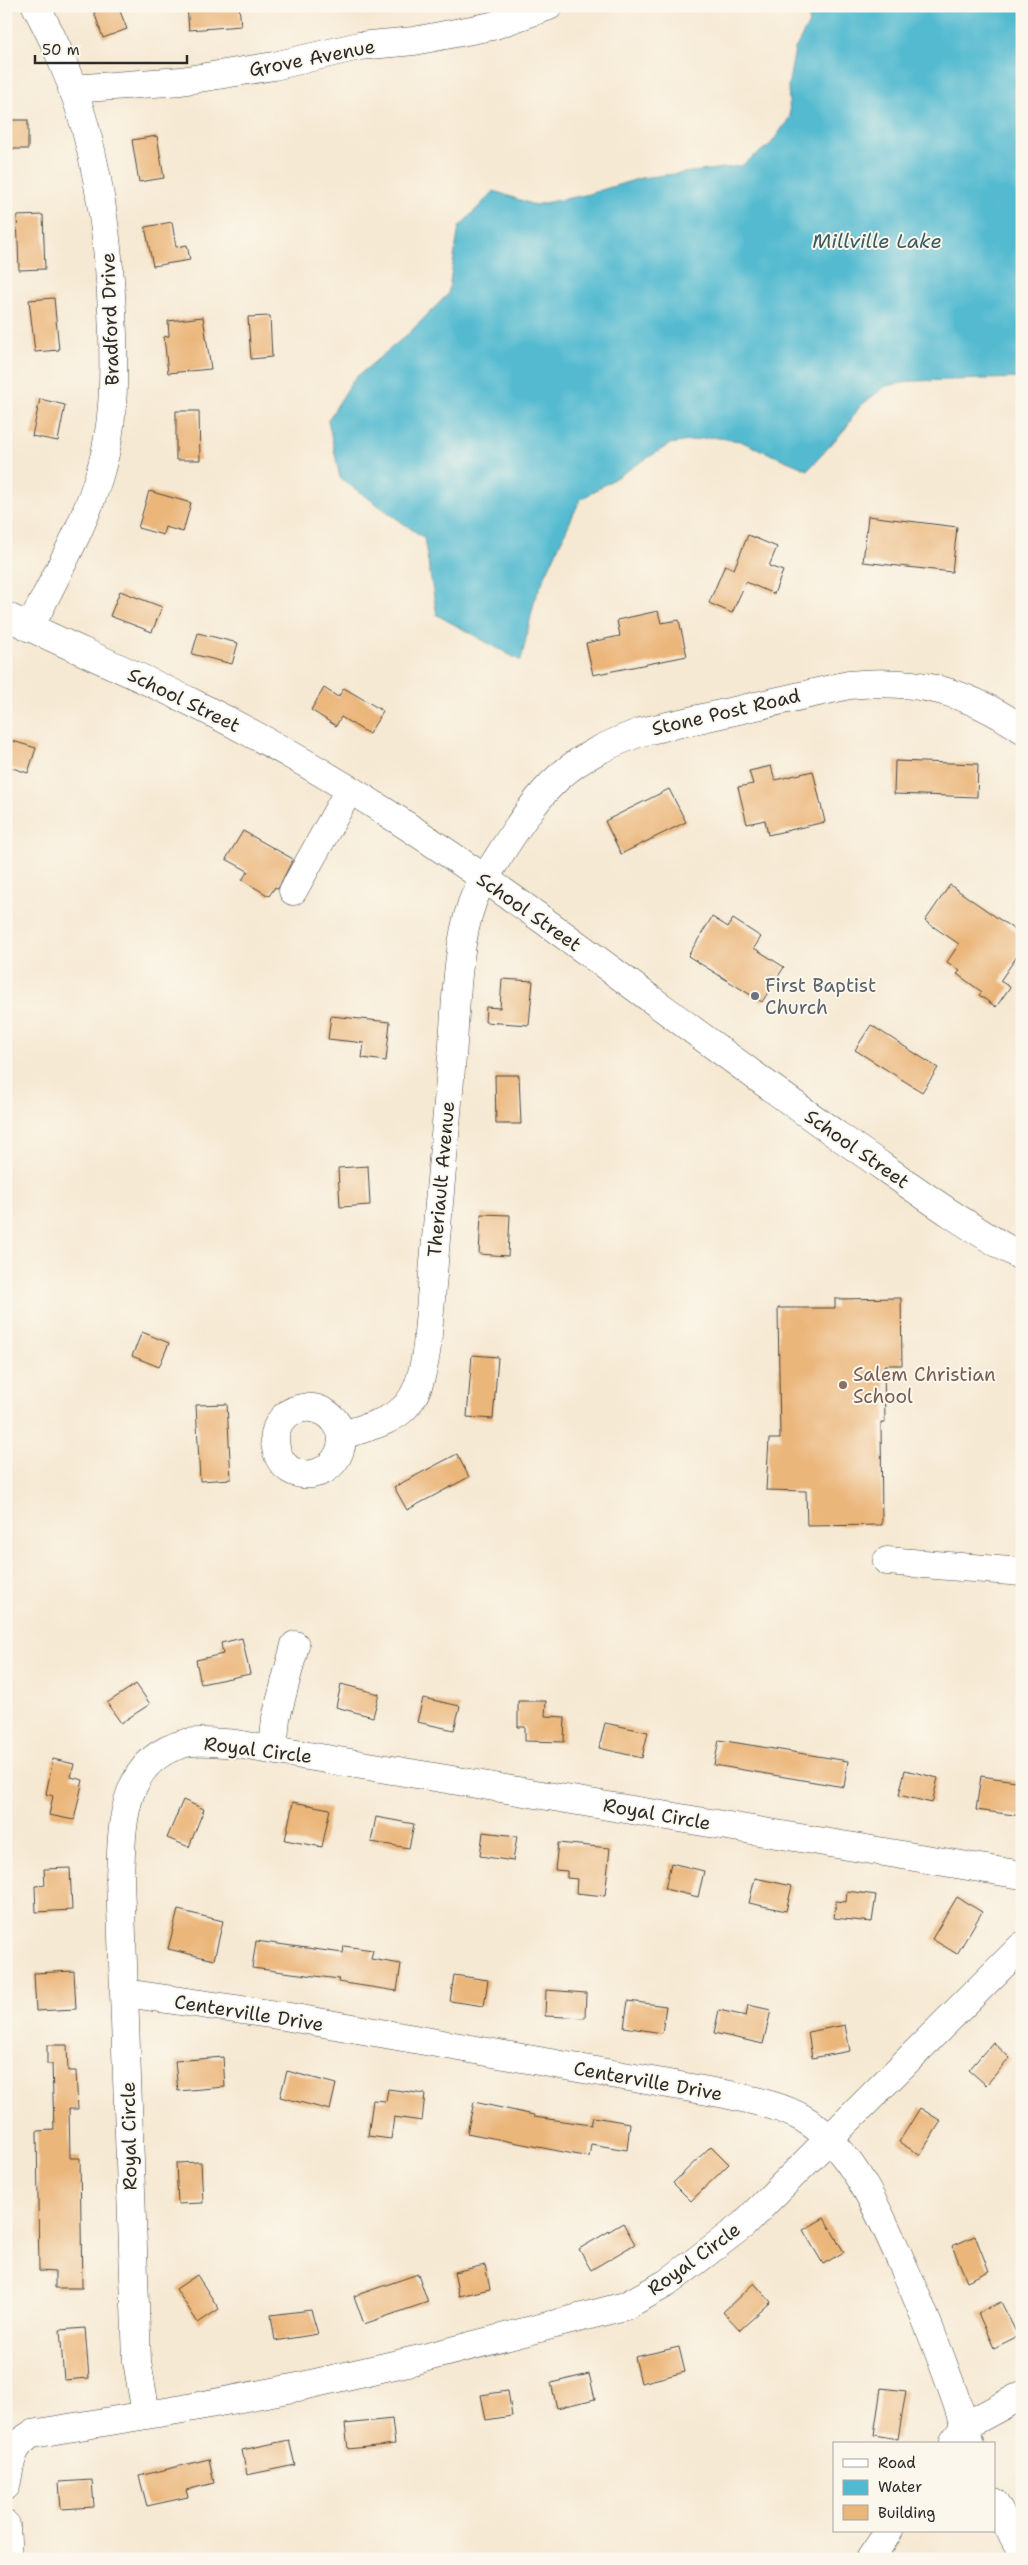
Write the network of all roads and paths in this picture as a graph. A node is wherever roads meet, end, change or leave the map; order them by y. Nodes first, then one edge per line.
1 (36, 6) edge
2 (549, 6) edge
3 (72, 89) junction
4 (6, 616) edge
5 (30, 628) junction
6 (1022, 729) edge
7 (350, 790) junction
8 (484, 880) junction
9 (293, 891) dead end
10 (1022, 1257) edge
11 (342, 1435) dead end
12 (886, 1561) dead end
13 (1022, 1572) edge
14 (295, 1645) dead end
15 (273, 1750) junction
16 (1022, 1875) edge
17 (1022, 1946) edge
18 (125, 1993) junction
19 (828, 2139) junction
20 (1022, 2395) edge
21 (146, 2414) junction
22 (962, 2438) edge
23 (6, 2486) edge
24 (996, 2506) edge
25 (6, 2525) edge
26 (888, 2532) edge
27 (1022, 2552) edge
28 (8, 2559) edge
29 (870, 2559) edge

1 - 3 street, Bradford Drive
2 - 3 street, Grove Avenue
3 - 5 street, Bradford Drive
4 - 5 street, School Street
5 - 7 street, School Street
6 - 8 street, Stone Post Road
7 - 8 street, School Street
7 - 9 street
8 - 10 street, School Street
8 - 11 street, Theriault Avenue
12 - 13 street
14 - 15 street
15 - 16 street, Royal Circle
15 - 18 street, Royal Circle
17 - 19 street, Royal Circle
18 - 19 street, Centerville Drive
18 - 21 street, Royal Circle
19 - 21 street, Royal Circle
19 - 22 street, Centerville Drive
20 - 22 street
21 - 23 street, Royal Circle
24 - 27 street
25 - 28 street
26 - 29 street

